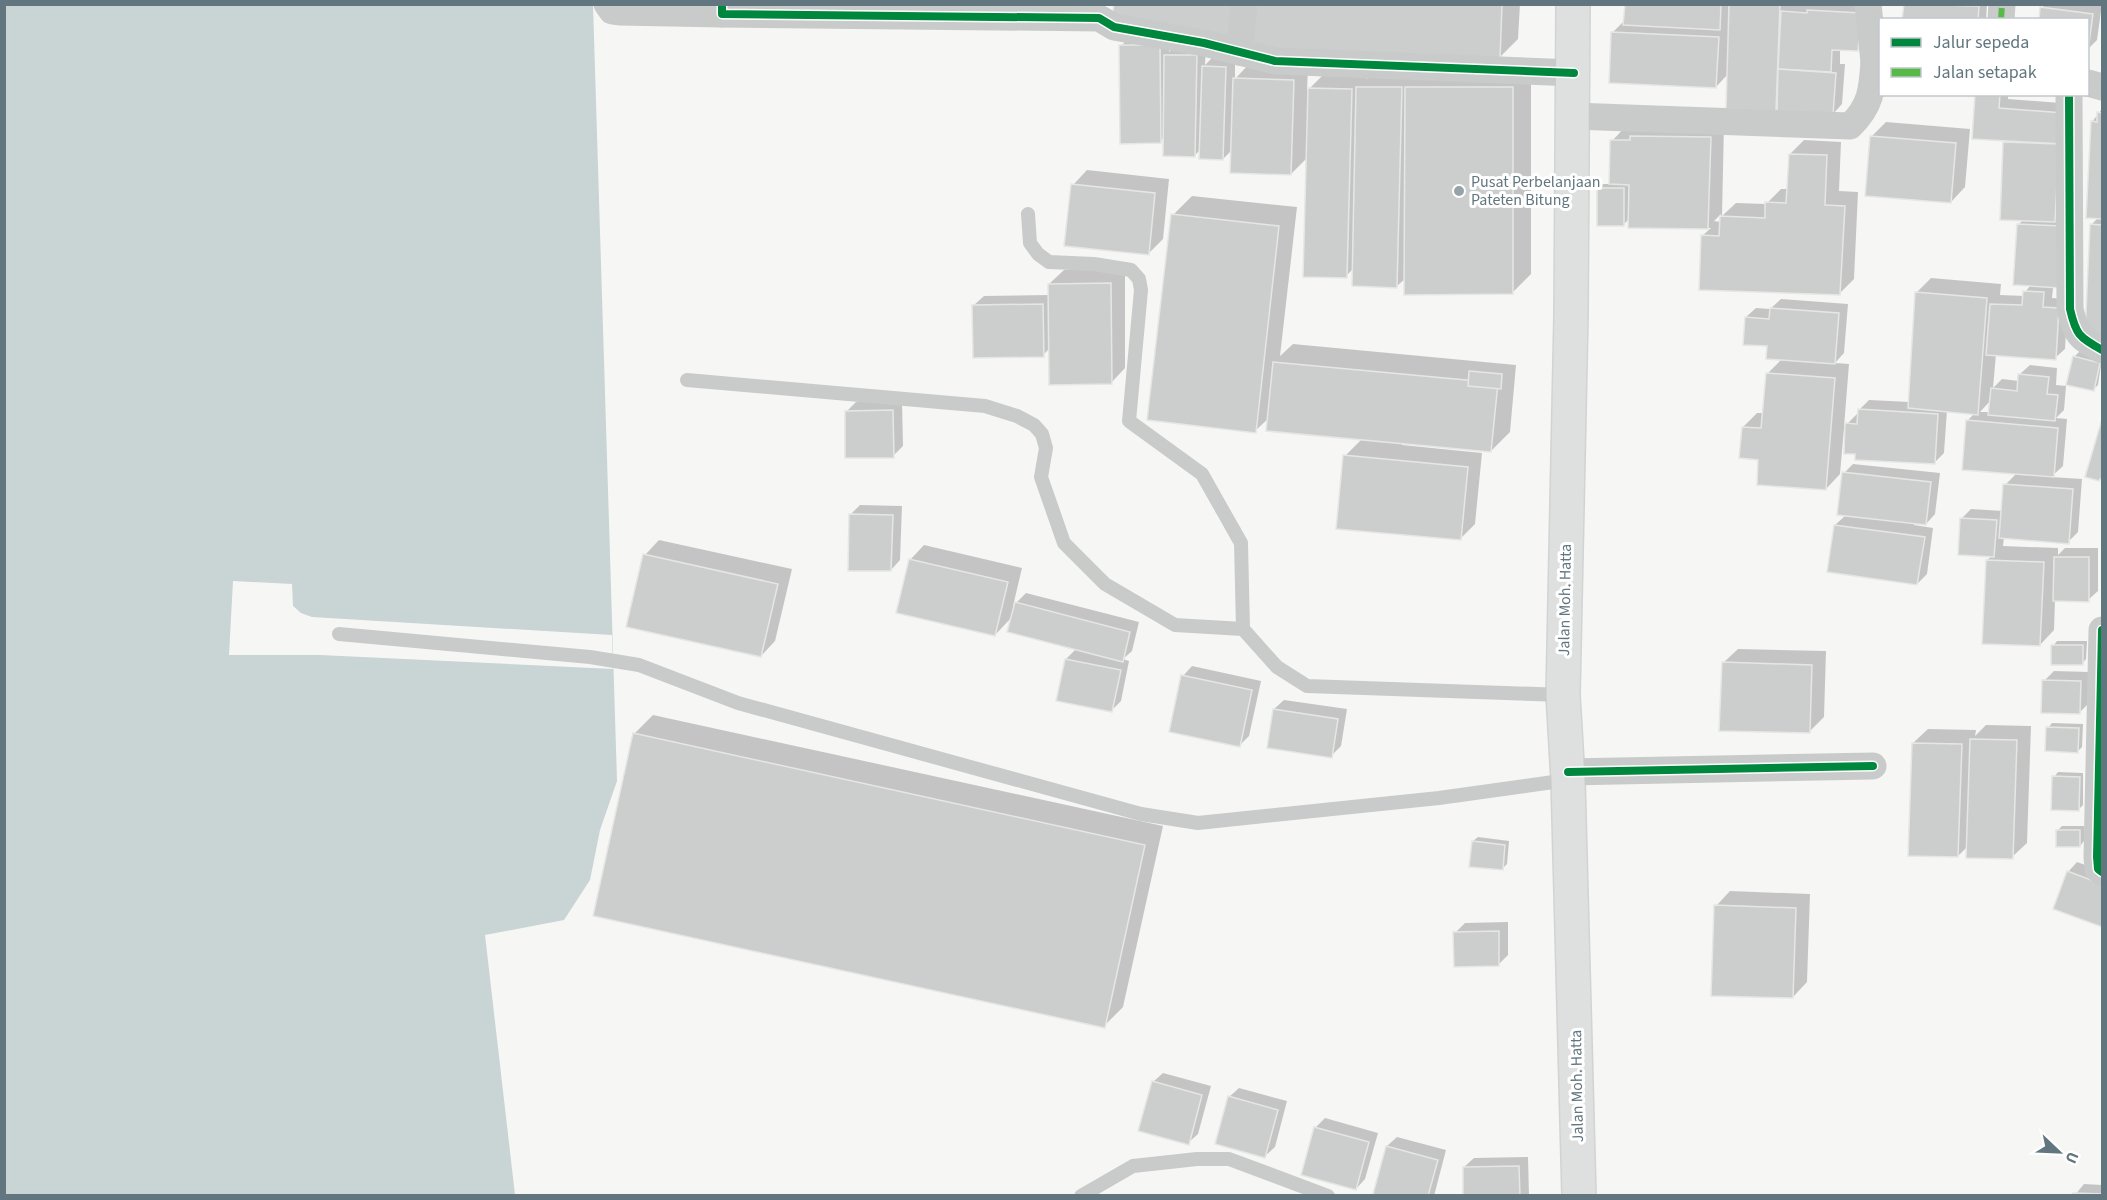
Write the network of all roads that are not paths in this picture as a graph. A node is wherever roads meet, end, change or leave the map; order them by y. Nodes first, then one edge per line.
1 (607, 4) edge
2 (1244, 4) edge
3 (1573, 4) edge
4 (1868, 4) edge
5 (722, 9) edge
6 (1099, 11) edge
7 (1239, 52) junction
8 (1877, 62) edge
9 (1574, 73) junction
10 (2069, 96) edge
11 (1573, 117) junction
12 (1028, 214) dead end
13 (2103, 350) edge
14 (687, 380) dead end
15 (1243, 629) junction
16 (2103, 630) edge
17 (339, 634) dead end
18 (1563, 695) junction
19 (1873, 766) dead end
20 (1568, 776) junction
21 (2103, 872) edge
22 (1081, 1196) edge
23 (1328, 1196) edge
24 (1579, 1196) edge

1 - 5 street
2 - 7 street
3 - 9 highway, Jalan Moh. Hatta
4 - 8 street
5 - 6 street
6 - 7 street
7 - 9 street
8 - 11 street
9 - 11 highway, Jalan Moh. Hatta
10 - 13 street
11 - 18 highway, Jalan Moh. Hatta
12 - 15 lane
14 - 15 lane
15 - 18 lane
16 - 21 street
17 - 20 lane
18 - 20 highway, Jalan Moh. Hatta
19 - 20 street
20 - 24 highway, Jalan Moh. Hatta
22 - 23 lane

